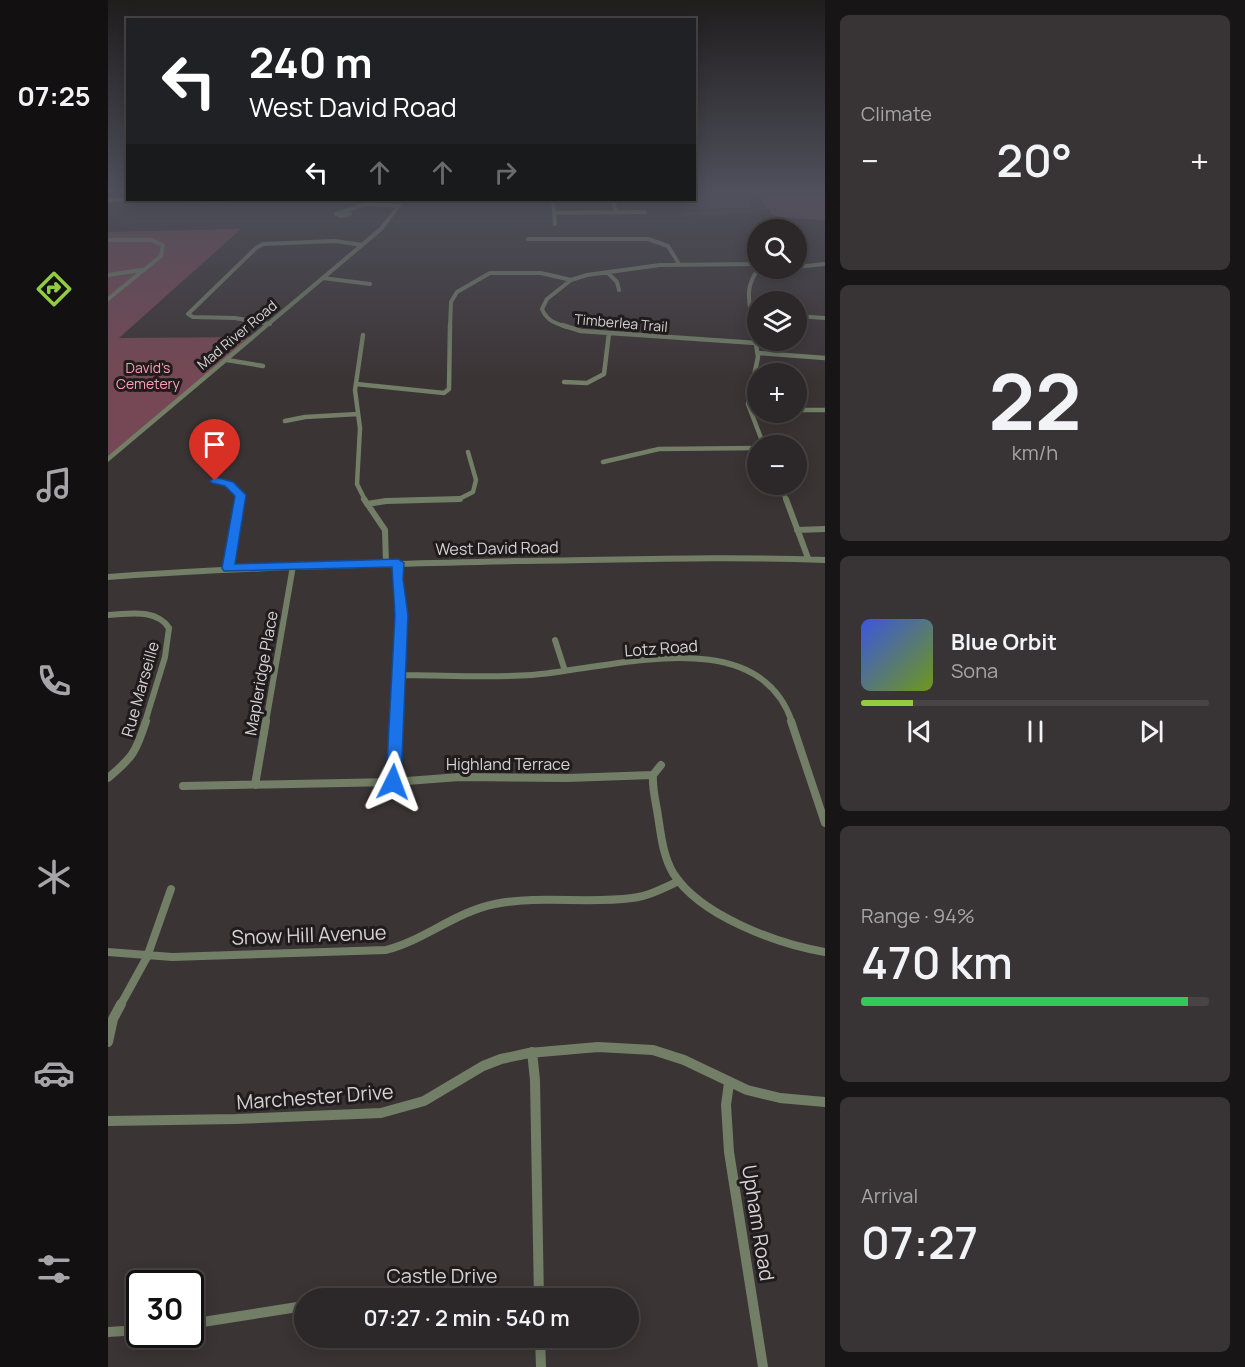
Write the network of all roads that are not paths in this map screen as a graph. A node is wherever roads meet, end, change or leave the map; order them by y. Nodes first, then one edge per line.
1 (161, 254) edge
2 (252, 254) edge
3 (352, 254) edge
4 (673, 254) edge
5 (679, 264) junction
6 (825, 264) edge
7 (747, 266) edge
8 (807, 266) edge
9 (144, 269) junction
10 (607, 272) junction
11 (126, 274) junction
12 (108, 275) edge
13 (323, 278) junction
14 (131, 279) junction
15 (572, 280) junction
16 (370, 284) dead end
17 (619, 290) dead end
18 (108, 299) edge
19 (807, 317) edge
20 (825, 318) edge
21 (270, 324) junction
22 (609, 333) junction
23 (363, 335) dead end
24 (747, 342) edge
25 (758, 353) joint
26 (825, 358) edge
27 (226, 360) junction
28 (757, 363) edge
29 (263, 366) dead end
30 (564, 382) dead end
31 (356, 384) junction
32 (444, 393) junction
33 (452, 398) dead end
34 (807, 410) edge
35 (825, 410) edge
36 (358, 414) junction
37 (285, 422) dead end
38 (747, 448) edge
39 (468, 452) dead end
40 (108, 460) edge
41 (603, 462) dead end
42 (215, 481) dead end
43 (784, 495) edge
44 (368, 504) junction
45 (825, 529) edge
46 (797, 530) junction
47 (808, 558) junction
48 (825, 560) edge
49 (398, 563) junction
50 (386, 564) junction
51 (293, 566) junction
52 (228, 568) junction
53 (108, 577) edge
54 (108, 615) edge
55 (555, 640) dead end
56 (565, 671) junction
57 (399, 675) junction
58 (661, 765) dead end
59 (653, 775) junction
60 (108, 778) edge
61 (393, 782) junction
62 (255, 785) junction
63 (183, 786) dead end
64 (825, 823) edge
65 (678, 881) junction
66 (171, 889) dead end
67 (108, 952) edge
68 (825, 952) edge
69 (147, 957) junction
70 (108, 1042) edge
71 (532, 1052) junction
72 (729, 1083) junction
73 (825, 1101) edge
74 (108, 1121) edge
75 (539, 1288) edge
76 (294, 1308) edge
77 (204, 1322) edge
78 (126, 1331) edge
79 (108, 1332) edge
80 (540, 1348) edge
81 (541, 1367) edge
82 (763, 1367) edge

1 - 9 street
2 - 21 street
3 - 13 street, Mad River Road
4 - 5 street
5 - 7 street, Timberlea Trail
5 - 10 street, Timberlea Trail
6 - 8 street
9 - 11 street
9 - 14 street
10 - 15 street, Timberlea Trail
10 - 17 street
11 - 12 street
11 - 14 street
13 - 16 street
13 - 21 street, Mad River Road
14 - 18 street
15 - 22 street, Timberlea Trail
15 - 32 street
19 - 20 street
21 - 27 street, Mad River Road
22 - 24 street, Timberlea Trail
22 - 30 street
23 - 31 street
25 - 26 street
25 - 28 street
27 - 29 street
27 - 40 street, Mad River Road
31 - 32 street
31 - 36 street
32 - 33 street
34 - 35 street
36 - 37 street
36 - 44 street
38 - 41 street
39 - 44 street
42 - 52 street
43 - 46 street
44 - 50 street
45 - 46 street
46 - 47 street
47 - 48 street, West David Road
47 - 49 street, West David Road
49 - 50 street, West David Road
49 - 57 street
50 - 51 street, West David Road
51 - 52 street, West David Road
51 - 62 street, Mapleridge Place
52 - 53 street, West David Road
54 - 60 street, Rue Marseille
55 - 56 street
56 - 57 street, Lotz Road
56 - 64 street, Lotz Road
57 - 61 street
58 - 59 street
59 - 61 street, Highland Terrace
59 - 65 street
61 - 62 street, Highland Terrace
62 - 63 street, Highland Terrace
65 - 68 street
65 - 69 street, Snow Hill Avenue
66 - 69 street
67 - 69 street, Snow Hill Avenue
69 - 70 street
71 - 72 street, Marchester Drive
71 - 74 street, Marchester Drive
71 - 75 street
72 - 73 street, Marchester Drive
72 - 82 street, Upham Road
76 - 77 street
78 - 79 street
80 - 81 street

